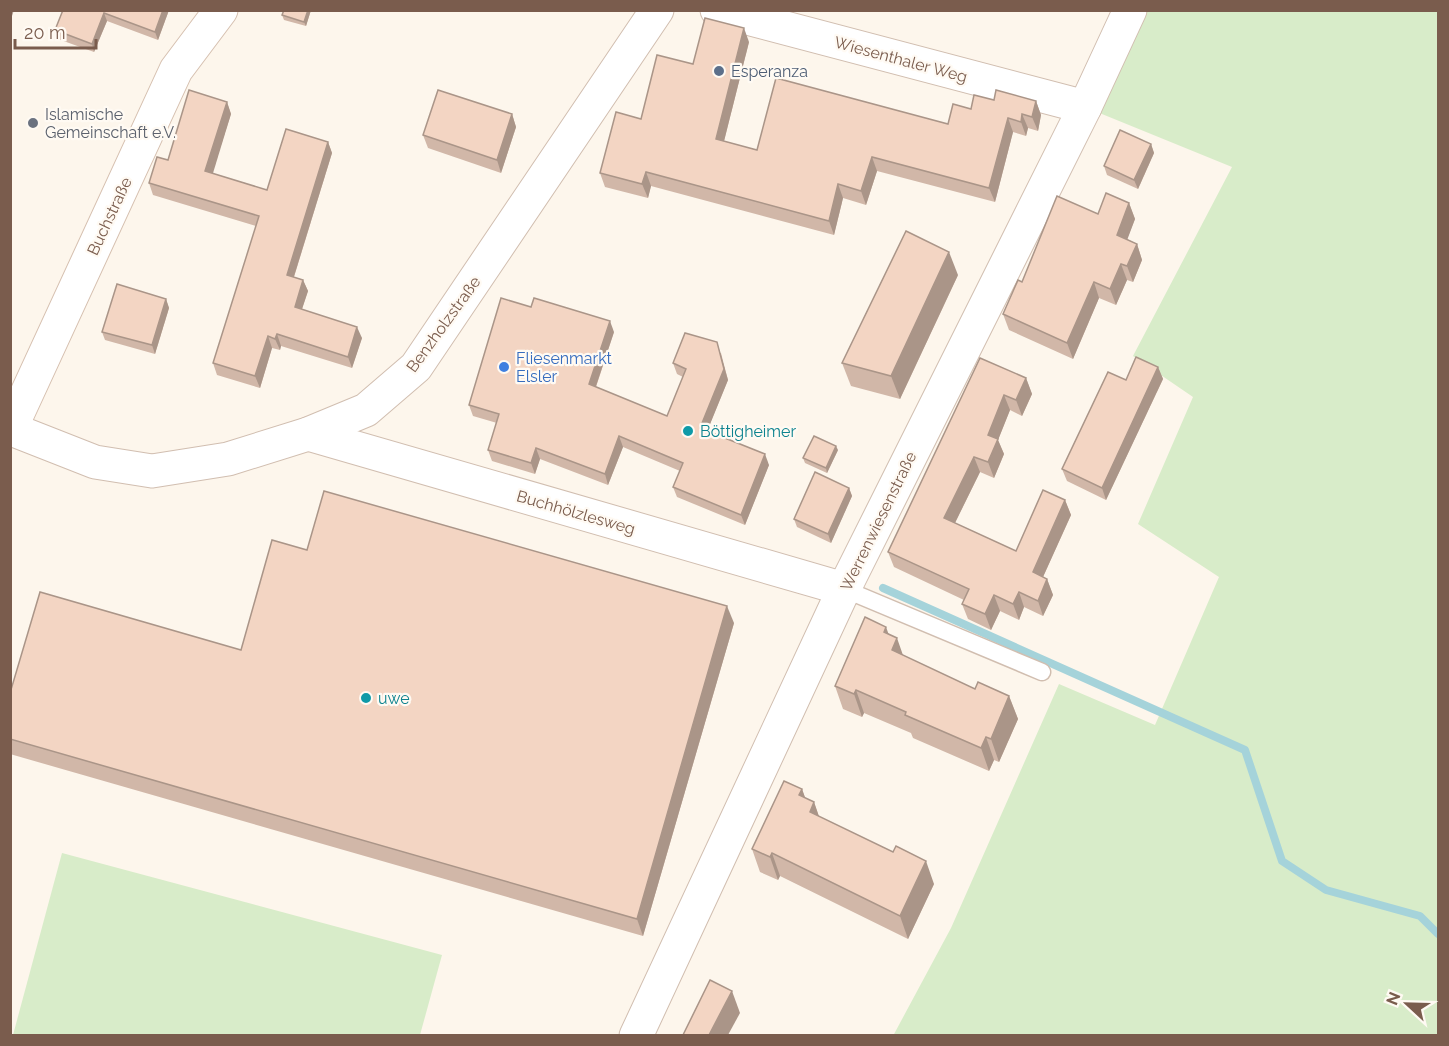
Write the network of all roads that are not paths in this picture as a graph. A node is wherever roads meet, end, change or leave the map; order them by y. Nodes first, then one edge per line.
1 (221, 10) edge
2 (657, 10) edge
3 (717, 10) edge
4 (1130, 10) edge
5 (1084, 107) junction
6 (11, 430) edge
7 (308, 434) junction
8 (844, 589) junction
9 (1042, 672) dead end
10 (636, 1035) edge

1 - 6 street, Buchstraße
2 - 7 street, Benzholzstraße
3 - 5 street, Wiesenthaler Weg
4 - 5 street, Werrenwiesenstraße
5 - 8 street, Werrenwiesenstraße
6 - 7 street, Benzholzstraße
7 - 8 street, Buchhölzlesweg
8 - 9 lane
8 - 10 street, Werrenwiesenstraße

